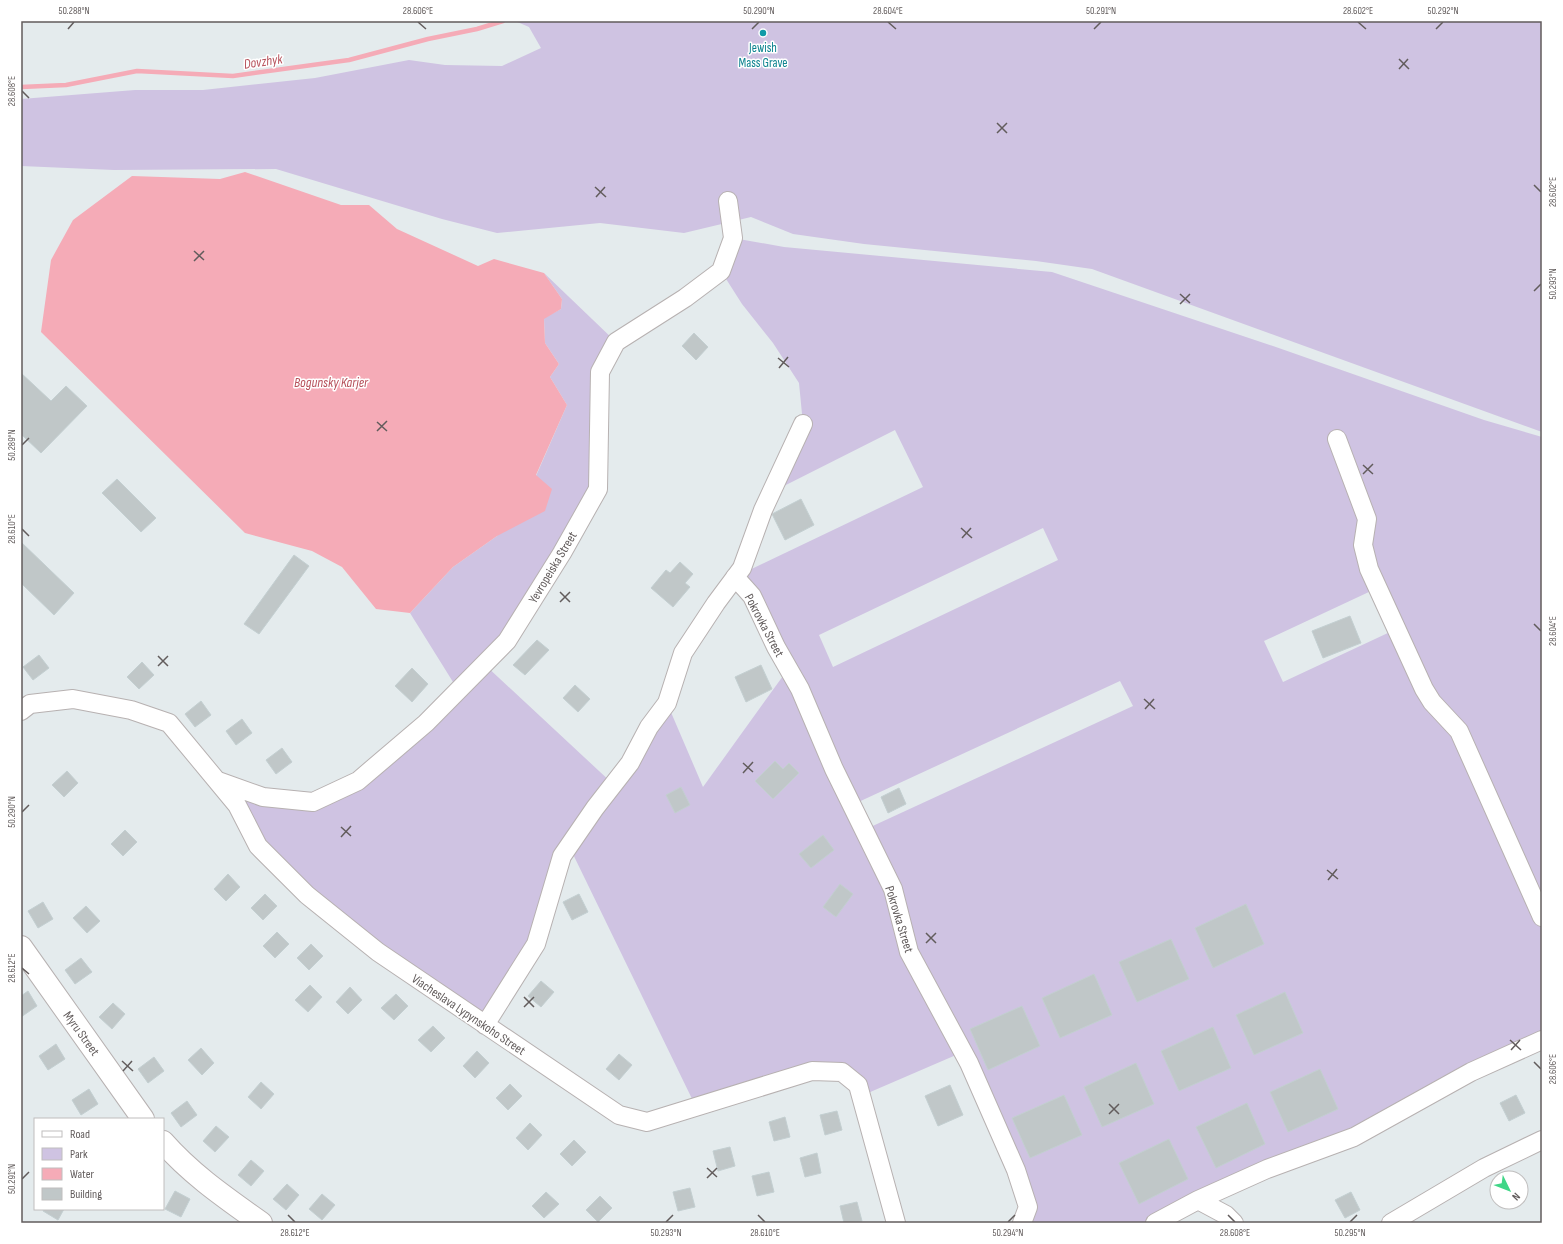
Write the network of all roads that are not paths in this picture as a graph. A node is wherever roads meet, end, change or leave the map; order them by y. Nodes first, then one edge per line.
1 (728, 201) dead end
2 (803, 424) dead end
3 (1337, 438) dead end
4 (735, 577) junction
5 (21, 711) edge
6 (217, 780) junction
7 (1542, 917) edge
8 (21, 947) edge
9 (485, 1025) junction
10 (1542, 1040) edge
11 (142, 1118) edge
12 (1542, 1140) edge
13 (164, 1143) edge
14 (1198, 1200) junction
15 (261, 1223) edge
16 (896, 1223) edge
17 (1022, 1223) edge
18 (1155, 1223) edge
19 (1234, 1223) edge
20 (1390, 1223) edge

1 - 6 street, Yevropeiska Street
2 - 4 street
3 - 7 street
4 - 9 street
4 - 17 street, Pokrovka Street
5 - 6 street, Viacheslava Lypynskoho Street
6 - 9 street, Viacheslava Lypynskoho Street
8 - 11 street, Myru Street
9 - 16 street, Viacheslava Lypynskoho Street
10 - 14 street
12 - 20 street
13 - 15 street
14 - 18 street
14 - 19 street

